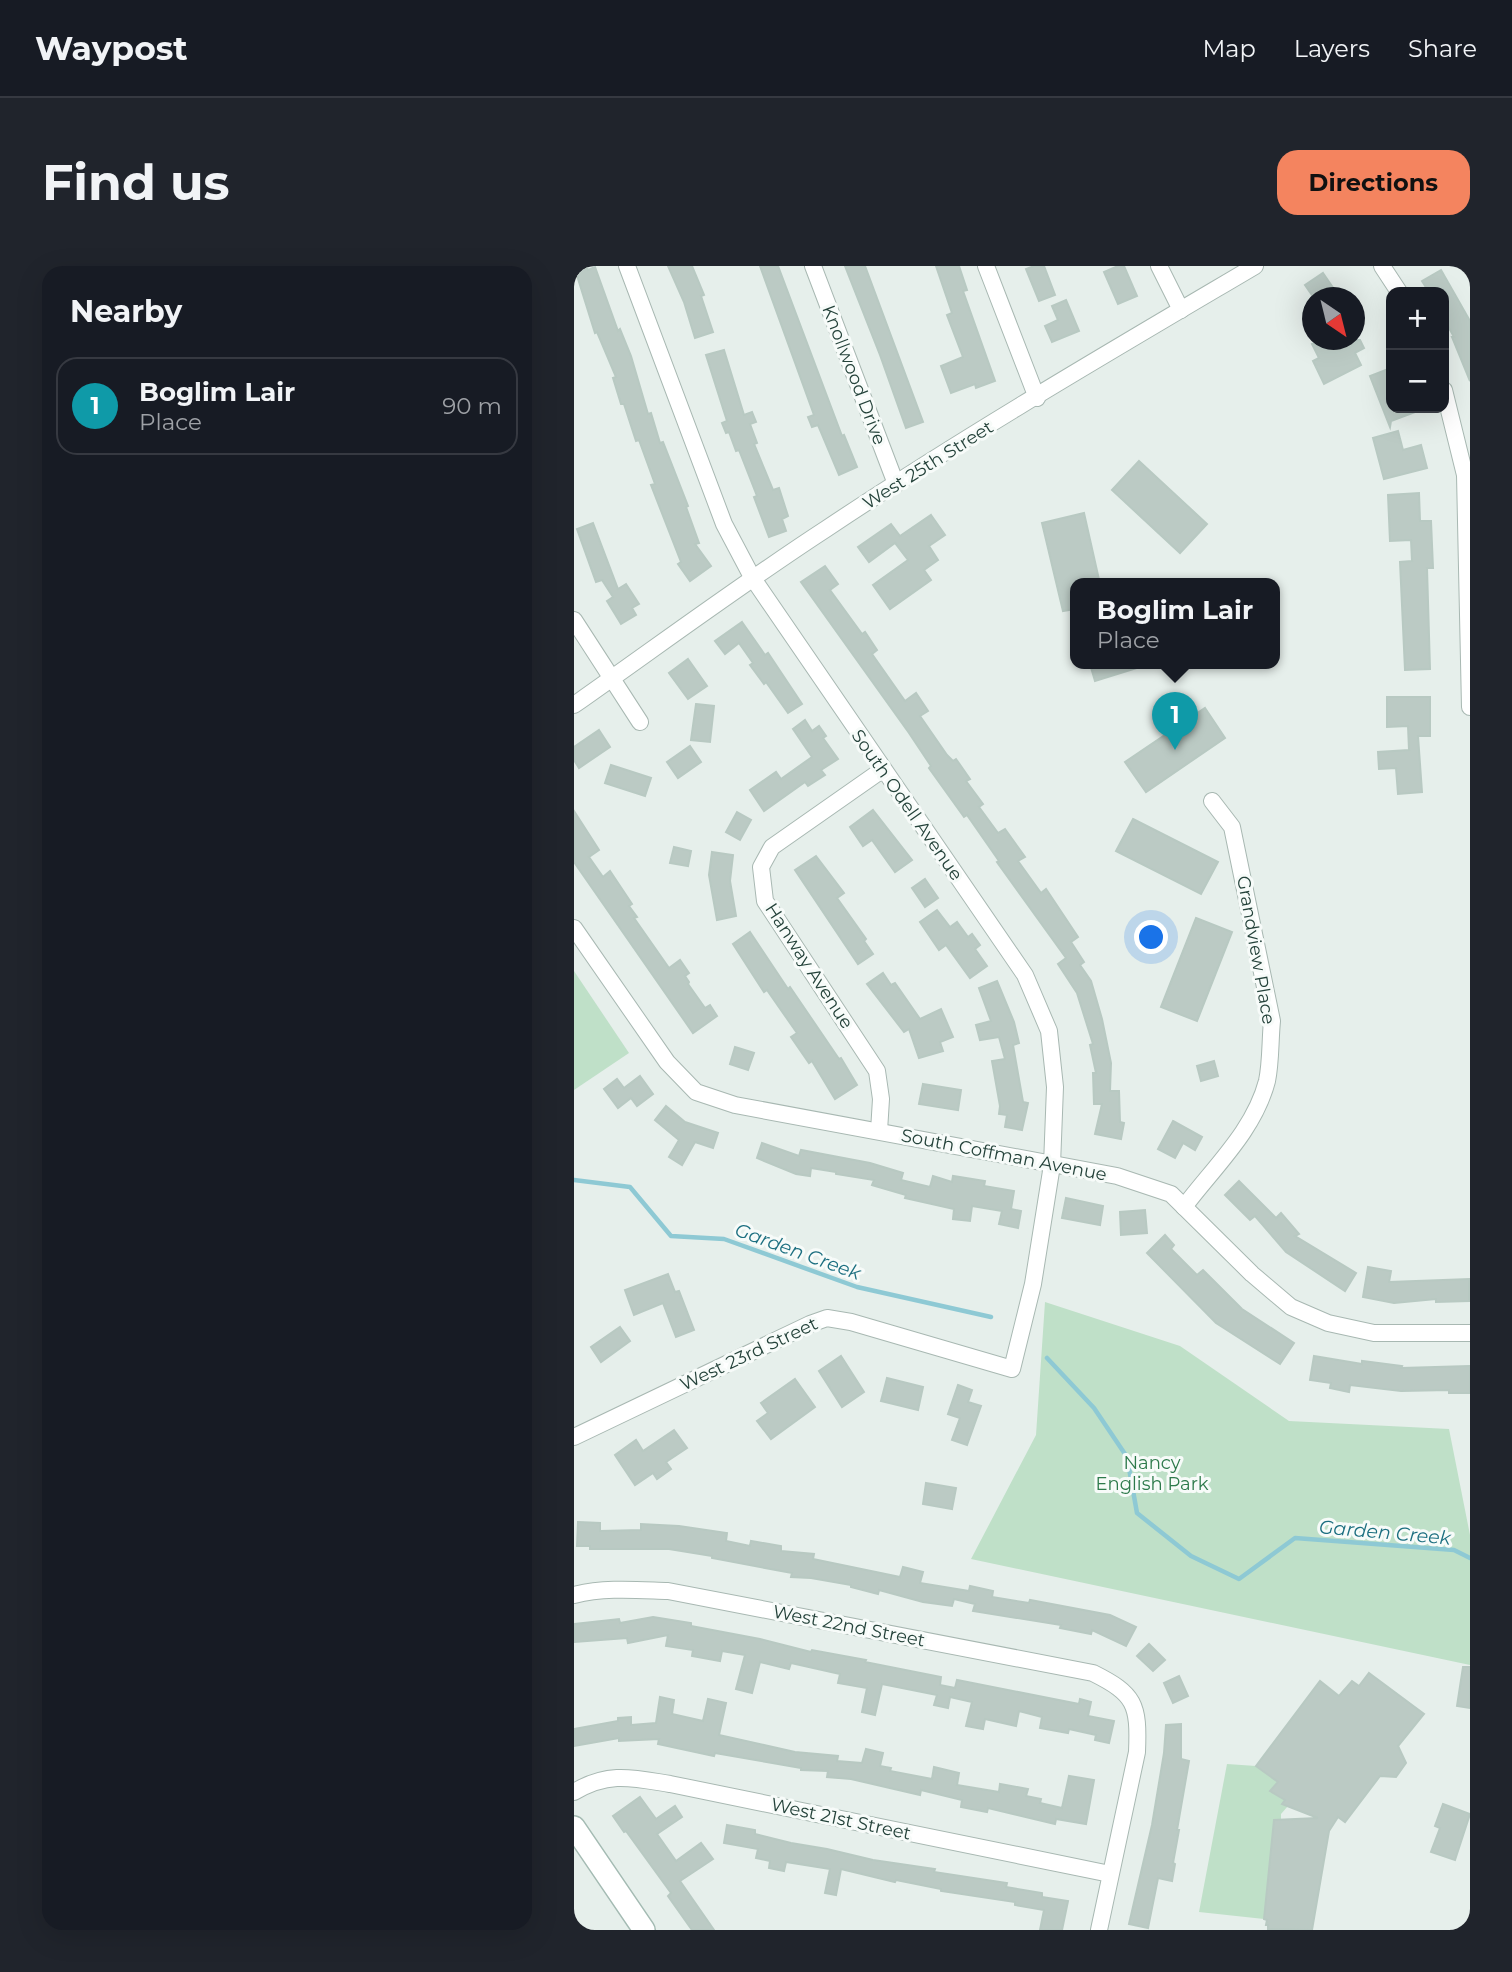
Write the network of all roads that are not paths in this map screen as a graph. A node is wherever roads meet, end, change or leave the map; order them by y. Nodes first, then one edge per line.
1 (627, 266) edge
2 (813, 266) edge
3 (986, 266) edge
4 (1159, 266) edge
5 (1255, 266) edge
6 (1382, 266) edge
7 (1396, 287) edge
8 (1181, 310) junction
9 (1037, 398) junction
10 (1449, 410) edge
11 (896, 484) junction
12 (752, 577) junction
13 (574, 620) edge
14 (610, 679) junction
15 (574, 705) edge
16 (1470, 707) edge
17 (640, 722) dead end
18 (882, 770) junction
19 (1212, 801) dead end
20 (574, 928) edge
21 (879, 1131) junction
22 (1052, 1165) junction
23 (1184, 1207) junction
24 (1470, 1333) edge
25 (1012, 1369) joint
26 (574, 1437) edge
27 (574, 1595) edge
28 (574, 1792) edge
29 (574, 1827) edge
30 (1110, 1874) junction
31 (644, 1930) edge
32 (1100, 1930) edge

1 - 12 street, South Odell Avenue
2 - 11 street, Knollwood Drive
3 - 9 street
4 - 8 street
5 - 8 street, West 25th Street
6 - 7 street
8 - 9 street, West 25th Street
9 - 11 street, West 25th Street
10 - 16 street
11 - 12 street, West 25th Street
12 - 14 street, West 25th Street
12 - 18 street, South Odell Avenue
13 - 14 street
14 - 15 street, West 25th Street
14 - 17 street
18 - 21 street, Hanway Avenue
18 - 22 street, South Odell Avenue
19 - 23 street, Grandview Place
20 - 21 street, South Coffman Avenue
21 - 22 street, South Coffman Avenue
22 - 23 street, South Coffman Avenue
22 - 25 street, South Odell Avenue
23 - 24 street, South Coffman Avenue
25 - 26 street, West 23rd Street
27 - 30 street, West 22nd Street
28 - 30 street, West 21st Street
29 - 31 main road
30 - 32 street

